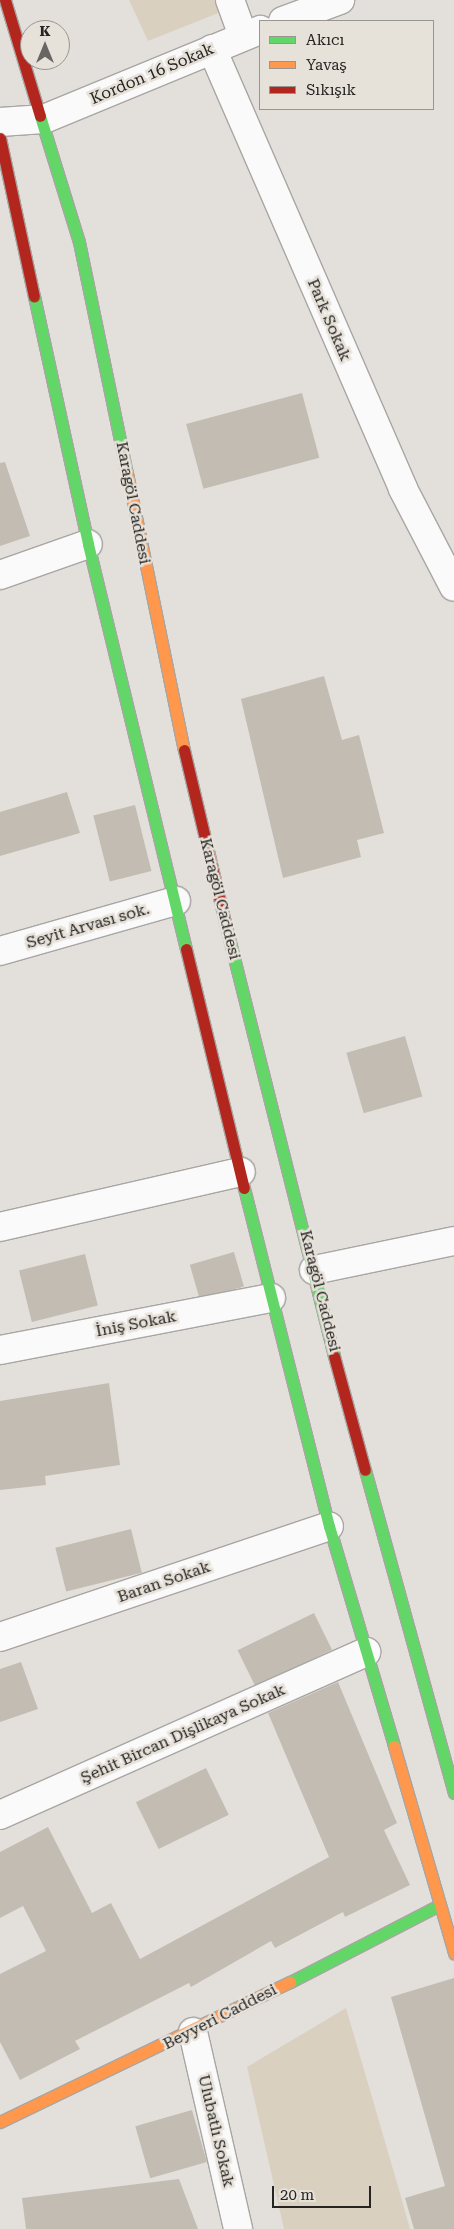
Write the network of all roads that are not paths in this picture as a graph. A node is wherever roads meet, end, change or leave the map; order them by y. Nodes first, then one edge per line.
1 (5, 0) edge
2 (230, 0) edge
3 (340, 0) edge
4 (286, 20) edge
5 (252, 33) edge
6 (212, 49) junction
7 (44, 118) junction
8 (0, 122) edge
9 (0, 138) edge
10 (88, 544) junction
11 (0, 575) edge
12 (454, 587) edge
13 (176, 901) junction
14 (0, 952) edge
15 (241, 1172) junction
16 (0, 1227) edge
17 (454, 1241) edge
18 (314, 1270) junction
19 (272, 1298) junction
20 (0, 1350) edge
21 (329, 1526) junction
22 (0, 1637) edge
23 (366, 1652) junction
24 (454, 1793) edge
25 (0, 1815) edge
26 (437, 1906) junction
27 (454, 1954) edge
28 (193, 2032) junction
29 (0, 2122) edge
30 (238, 2229) edge

1 - 7 main road, Karagöl Caddesi
2 - 5 street
3 - 4 street
5 - 6 street, Kordon 16 Sokak
6 - 7 street, Kordon 16 Sokak
6 - 12 street, Park Sokak
7 - 8 street, Kordon 16 Sokak
7 - 18 main road, Karagöl Caddesi
9 - 10 main road
10 - 11 street
10 - 13 main road
13 - 14 street, Seyit Arvası sok.
13 - 15 main road
15 - 16 street
15 - 19 main road
17 - 18 street
18 - 24 main road, Karagöl Caddesi
19 - 20 street, İniş Sokak
19 - 21 main road
21 - 22 street, Baran Sokak
21 - 23 main road
23 - 25 street, Şehit Bircan Dişlikaya Sokak
23 - 26 main road
26 - 27 main road
26 - 28 main road, Beyyeri Caddesi
28 - 29 main road, Beyyeri Caddesi
28 - 30 street, Ulubatlı Sokak

